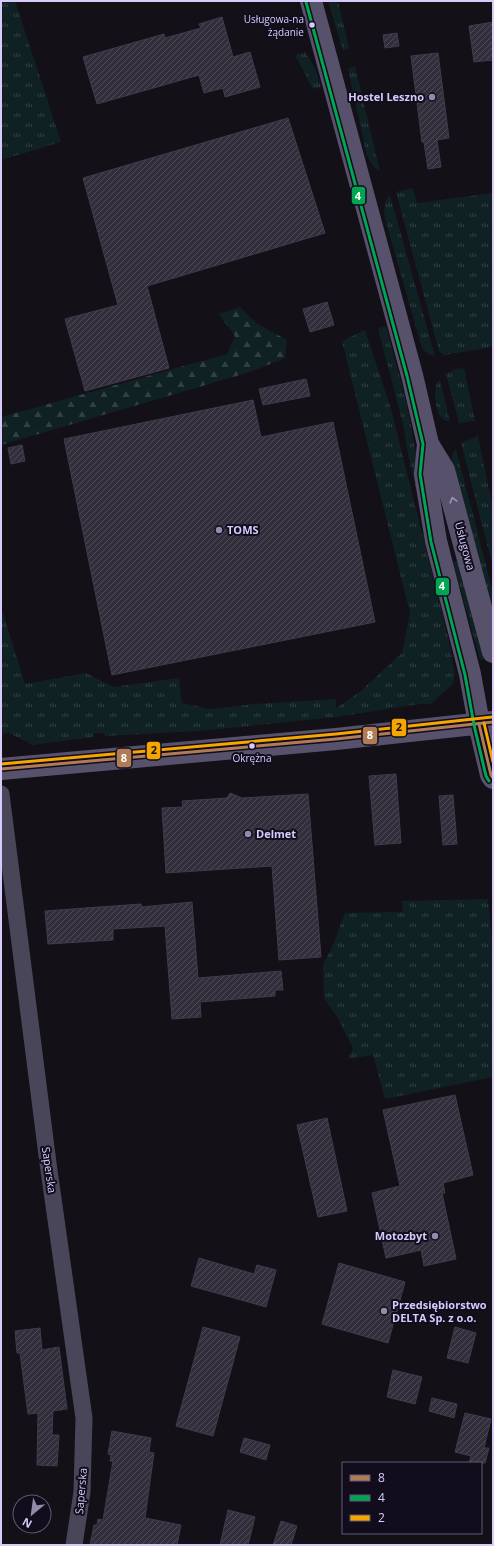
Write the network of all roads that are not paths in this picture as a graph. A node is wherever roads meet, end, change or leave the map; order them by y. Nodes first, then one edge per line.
1 (311, 1) edge
2 (428, 444) junction
3 (493, 652) edge
4 (486, 723) edge
5 (1, 769) edge
6 (493, 778) edge
7 (1, 794) edge
8 (74, 1545) edge

1 - 2 street, Usługowa
3 -> 2 street, Usługowa
2 - 4 street, Usługowa
4 - 5 street
4 - 6 street, Usługowa
7 - 8 street, Saperska

